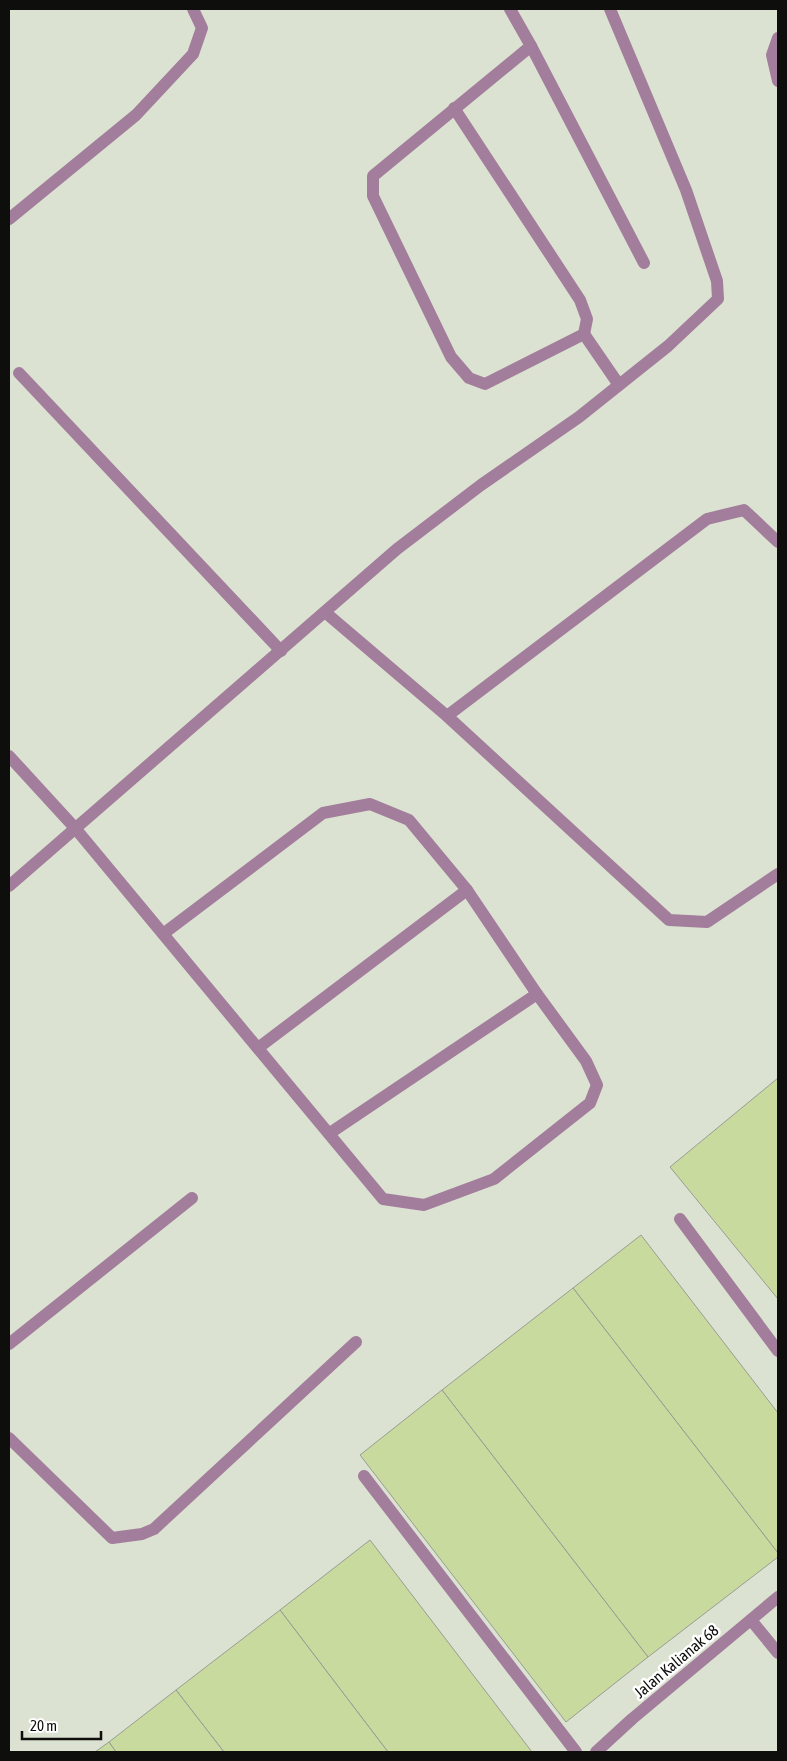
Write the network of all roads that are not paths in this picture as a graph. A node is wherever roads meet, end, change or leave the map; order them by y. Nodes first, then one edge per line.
1 (192, 9) edge
2 (510, 9) edge
3 (610, 9) edge
4 (778, 38) edge
5 (530, 46) junction
6 (778, 81) edge
7 (454, 108) junction
8 (9, 219) edge
9 (644, 264) dead end
10 (584, 334) junction
11 (19, 373) dead end
12 (619, 385) junction
13 (778, 542) edge
14 (326, 613) junction
15 (280, 651) junction
16 (448, 716) junction
17 (9, 756) edge
18 (75, 828) junction
19 (778, 874) edge
20 (9, 886) edge
21 (467, 890) junction
22 (163, 934) junction
23 (537, 994) junction
24 (258, 1048) junction
25 (330, 1133) junction
26 (192, 1198) dead end
27 (680, 1220) dead end
28 (356, 1342) dead end
29 (9, 1344) edge
30 (778, 1351) edge
31 (9, 1438) edge
32 (364, 1476) dead end
33 (778, 1597) edge
34 (751, 1620) junction
35 (778, 1654) edge
36 (576, 1752) edge
37 (596, 1752) edge

1 - 8 lane
2 - 5 lane
3 - 12 lane
4 - 6 lane
5 - 7 lane
5 - 9 lane
7 - 10 lane
7 - 10 lane
10 - 12 lane
11 - 15 lane
12 - 14 lane
13 - 16 lane
14 - 15 lane
14 - 16 lane
15 - 18 lane
16 - 19 lane
17 - 18 lane
18 - 20 lane
18 - 22 lane
21 - 22 lane
21 - 23 lane
21 - 24 lane
22 - 24 lane
23 - 25 lane
23 - 25 lane
24 - 25 lane
26 - 29 lane
27 - 30 lane
28 - 31 lane
32 - 36 lane
33 - 34 lane, Jalan Kalianak 68
34 - 35 lane
34 - 37 lane, Jalan Kalianak 68

